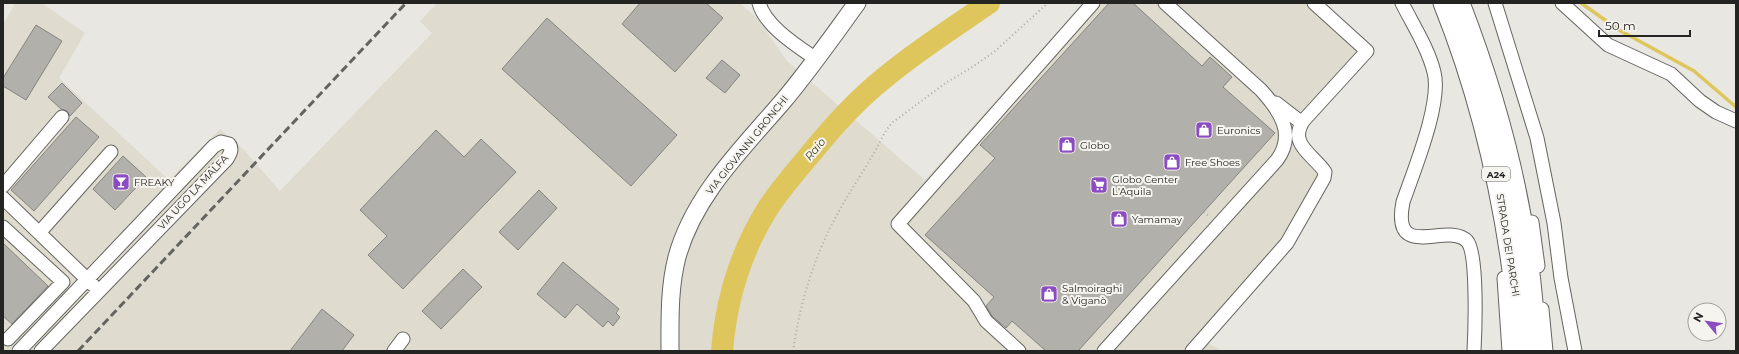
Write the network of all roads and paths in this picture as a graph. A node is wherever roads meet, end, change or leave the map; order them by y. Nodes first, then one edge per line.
1 (759, 3) edge
2 (857, 3) edge
3 (1048, 3) edge
4 (1093, 3) edge
5 (1165, 3) edge
6 (1314, 3) edge
7 (1402, 3) edge
8 (1443, 3) edge
9 (1460, 3) edge
10 (1495, 3) edge
11 (1562, 3) edge
12 (816, 59) junction
13 (1261, 90) junction
14 (62, 117) dead end
15 (1304, 120) junction
16 (1736, 121) edge
17 (1502, 131) junction
18 (111, 152) dead end
19 (1282, 152) junction
20 (1317, 162) junction
21 (3, 186) edge
22 (3, 198) edge
23 (1501, 199) junction
24 (3, 227) edge
25 (39, 233) junction
26 (87, 280) junction
27 (99, 291) junction
28 (5, 336) edge
29 (403, 339) dead end
30 (20, 351) edge
31 (41, 351) edge
32 (394, 351) edge
33 (670, 351) edge
34 (793, 351) edge
35 (1019, 351) edge
36 (1104, 351) edge
37 (1192, 351) edge
38 (1474, 351) edge
39 (1509, 351) edge
40 (1521, 351) edge
41 (1536, 351) edge
42 (1546, 351) edge
43 (1575, 351) edge

1 - 12 street
2 - 12 main road, VIA GIOVANNI GRONCHI
3 - 34 path
4 - 35 street
5 - 13 street
6 - 15 street
7 - 38 street
8 - 23 highway, STRADA DEI PARCHI / A24
9 - 17 highway, STRADA DEI PARCHI / A24
10 - 43 street
11 - 16 street
12 - 33 main road, VIA GIOVANNI GRONCHI
13 - 15 street
13 - 19 street
14 - 21 street
15 - 20 street
17 - 41 highway, STRADA DEI PARCHI / A24
17 - 42 street
18 - 25 street
19 - 20 street
19 - 36 street
20 - 37 street
22 - 25 street
23 - 39 street
23 - 40 highway, STRADA DEI PARCHI / A24
24 - 28 street
25 - 26 street
26 - 27 street
26 - 27 street, VIA UGO LA MALFA
26 - 30 street, VIA UGO LA MALFA
27 - 31 street, VIA UGO LA MALFA
28 - 30 street
29 - 32 street

